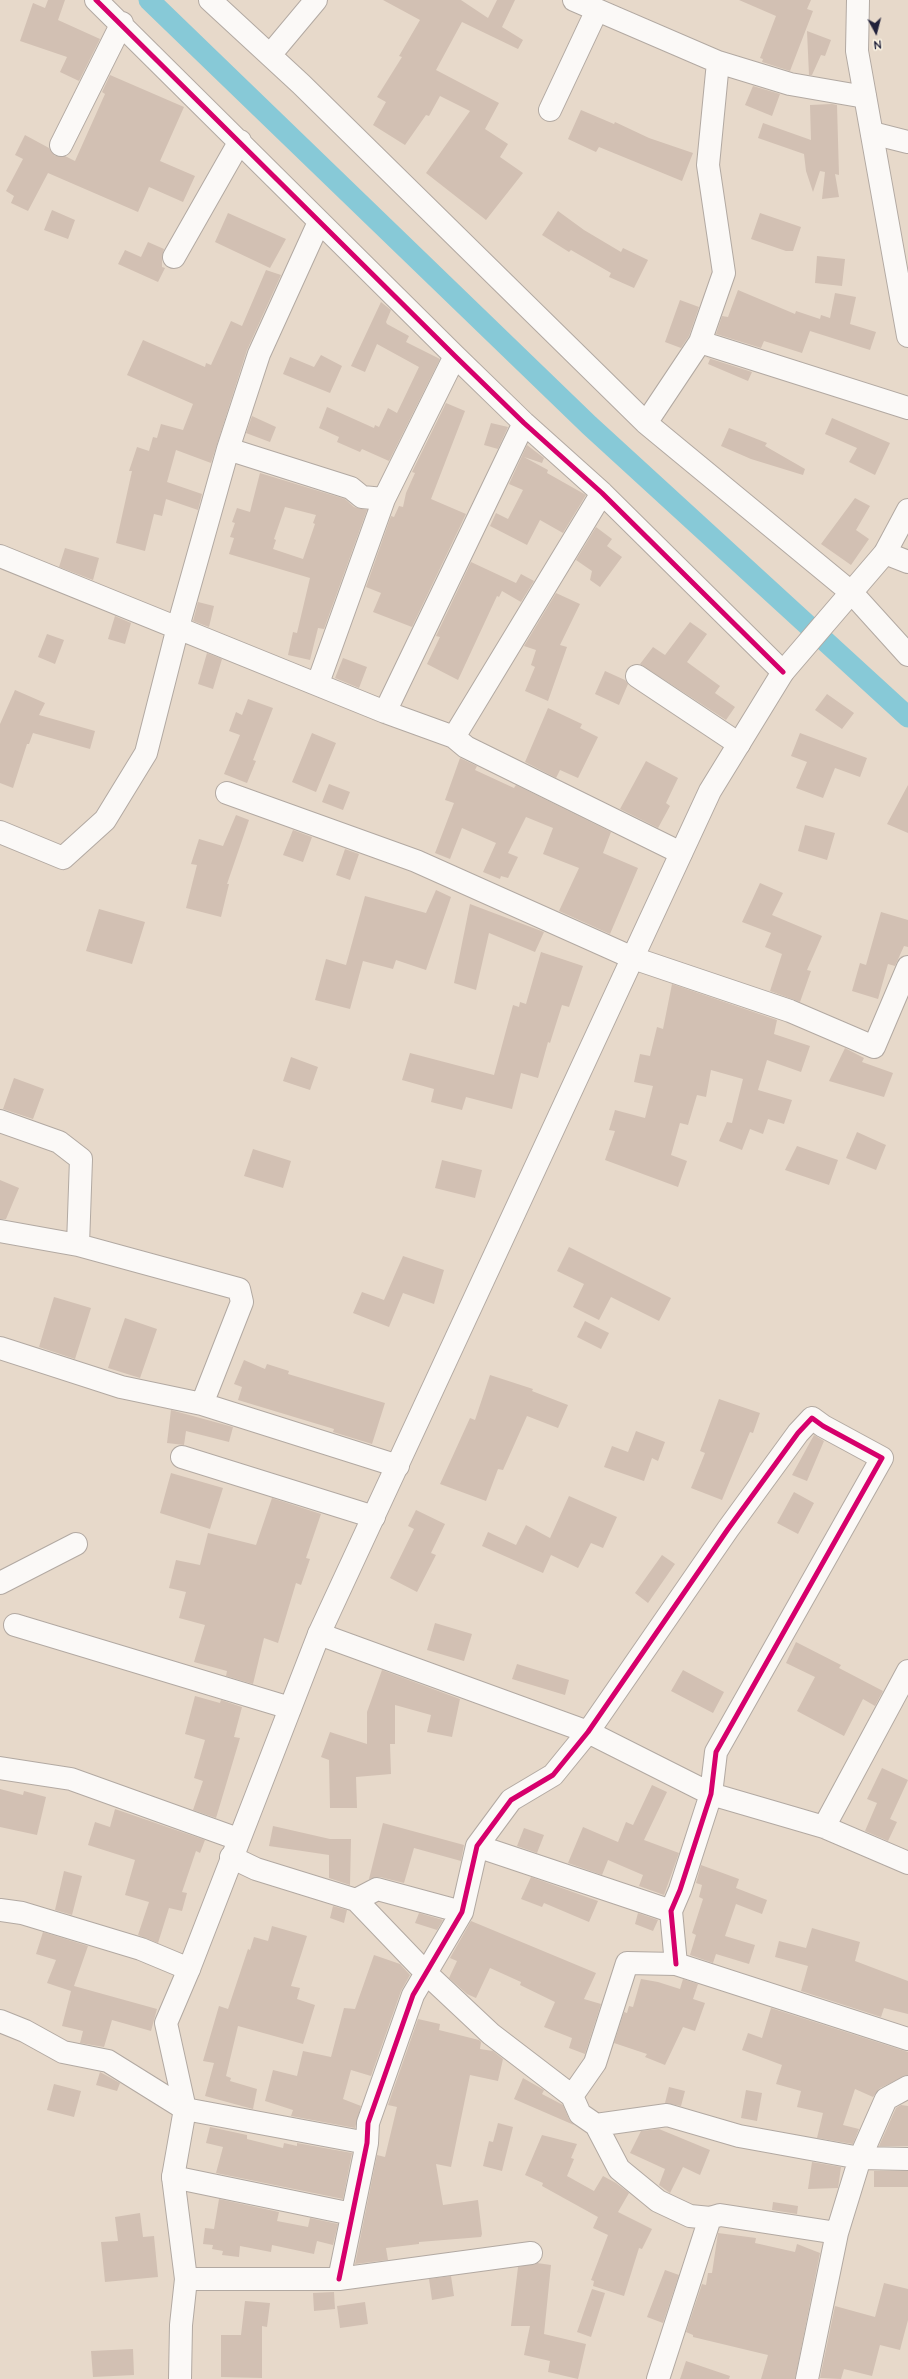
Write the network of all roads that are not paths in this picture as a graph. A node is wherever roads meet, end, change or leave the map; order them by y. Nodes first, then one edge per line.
1 (96, 0) edge
2 (210, 0) edge
3 (316, 0) edge
4 (574, 0) edge
5 (858, 0) edge
6 (597, 10) junction
7 (122, 24) junction
8 (270, 55) junction
9 (718, 62) junction
10 (865, 97) junction
11 (550, 110) dead end
12 (872, 133) junction
13 (240, 141) junction
14 (908, 142) edge
15 (61, 145) dead end
16 (319, 222) junction
17 (174, 257) dead end
18 (907, 326) edge
19 (700, 342) junction
20 (455, 356) junction
21 (908, 408) edge
22 (524, 423) junction
23 (646, 423) junction
24 (228, 450) junction
25 (602, 493) junction
26 (384, 499) junction
27 (908, 510) edge
28 (885, 553) junction
29 (0, 556) edge
30 (908, 562) edge
31 (848, 597) junction
32 (178, 627) junction
33 (908, 655) edge
34 (786, 669) junction
35 (638, 676) dead end
36 (318, 683) junction
37 (386, 712) junction
38 (454, 737) junction
39 (739, 744) junction
40 (227, 793) dead end
41 (0, 832) edge
42 (681, 853) junction
43 (633, 958) junction
44 (908, 967) edge
45 (0, 1121) edge
46 (0, 1232) edge
47 (78, 1245) junction
48 (0, 1348) edge
49 (202, 1404) junction
50 (182, 1457) dead end
51 (398, 1466) junction
52 (374, 1517) junction
53 (76, 1544) dead end
54 (0, 1583) edge
55 (15, 1625) dead end
56 (319, 1634) junction
57 (908, 1672) edge
58 (290, 1708) junction
59 (588, 1732) junction
60 (0, 1768) edge
61 (711, 1794) junction
62 (824, 1827) junction
63 (477, 1846) junction
64 (235, 1848) junction
65 (908, 1863) edge
66 (356, 1900) junction
67 (0, 1910) edge
68 (671, 1911) junction
69 (462, 1912) junction
70 (676, 1964) junction
71 (189, 1969) junction
72 (427, 1974) junction
73 (0, 2021) edge
74 (908, 2039) edge
75 (908, 2087) edge
76 (572, 2096) junction
77 (184, 2109) junction
78 (596, 2125) junction
79 (367, 2143) junction
80 (860, 2158) junction
81 (908, 2159) edge
82 (173, 2177) junction
83 (352, 2214) junction
84 (710, 2218) junction
85 (837, 2233) junction
86 (531, 2253) dead end
87 (186, 2279) junction
88 (339, 2280) junction
89 (180, 2379) edge
90 (658, 2379) edge
91 (806, 2379) edge

1 - 7 street
2 - 8 street
3 - 8 street
4 - 6 street
5 - 10 street
6 - 9 street
6 - 11 street
7 - 13 street
7 - 15 street
8 - 23 street
9 - 10 street
9 - 19 street
10 - 12 street
12 - 14 street
12 - 18 street
13 - 16 street
13 - 17 street
16 - 20 street
16 - 24 street
19 - 21 street
19 - 23 street
20 - 22 street
20 - 26 street
22 - 25 street
22 - 37 street
23 - 31 street
24 - 26 street
24 - 32 street
25 - 34 street
25 - 38 street
26 - 36 street
27 - 28 street
28 - 30 street
28 - 31 street
29 - 32 street
31 - 33 street
31 - 34 street
32 - 36 street
32 - 41 street
34 - 39 street
35 - 39 street
36 - 37 street
37 - 38 street
38 - 42 street
39 - 42 street
40 - 43 street
42 - 43 street
43 - 44 street
43 - 51 street
45 - 47 street
46 - 47 street
47 - 49 street
48 - 49 street
49 - 51 street
50 - 52 street
51 - 52 street
52 - 56 street
53 - 54 street
55 - 58 street
56 - 58 street
56 - 59 street
57 - 62 street
58 - 64 street
59 - 61 street
59 - 61 street
59 - 63 street
60 - 64 street
61 - 62 street
61 - 68 street
62 - 65 street
63 - 68 street
63 - 69 street
64 - 66 street
64 - 71 street
66 - 69 street
66 - 72 street
67 - 71 street
68 - 70 street
69 - 72 street
70 - 74 street
70 - 76 street
71 - 77 street
72 - 76 street
72 - 79 street
73 - 77 street
75 - 80 street
76 - 78 street
77 - 79 street
77 - 82 street
78 - 80 street
78 - 84 street
79 - 83 street
80 - 81 street
80 - 85 street
82 - 83 street
82 - 87 street
83 - 88 street
84 - 85 street
84 - 90 street
85 - 91 street
86 - 88 street
87 - 88 street
87 - 89 street

